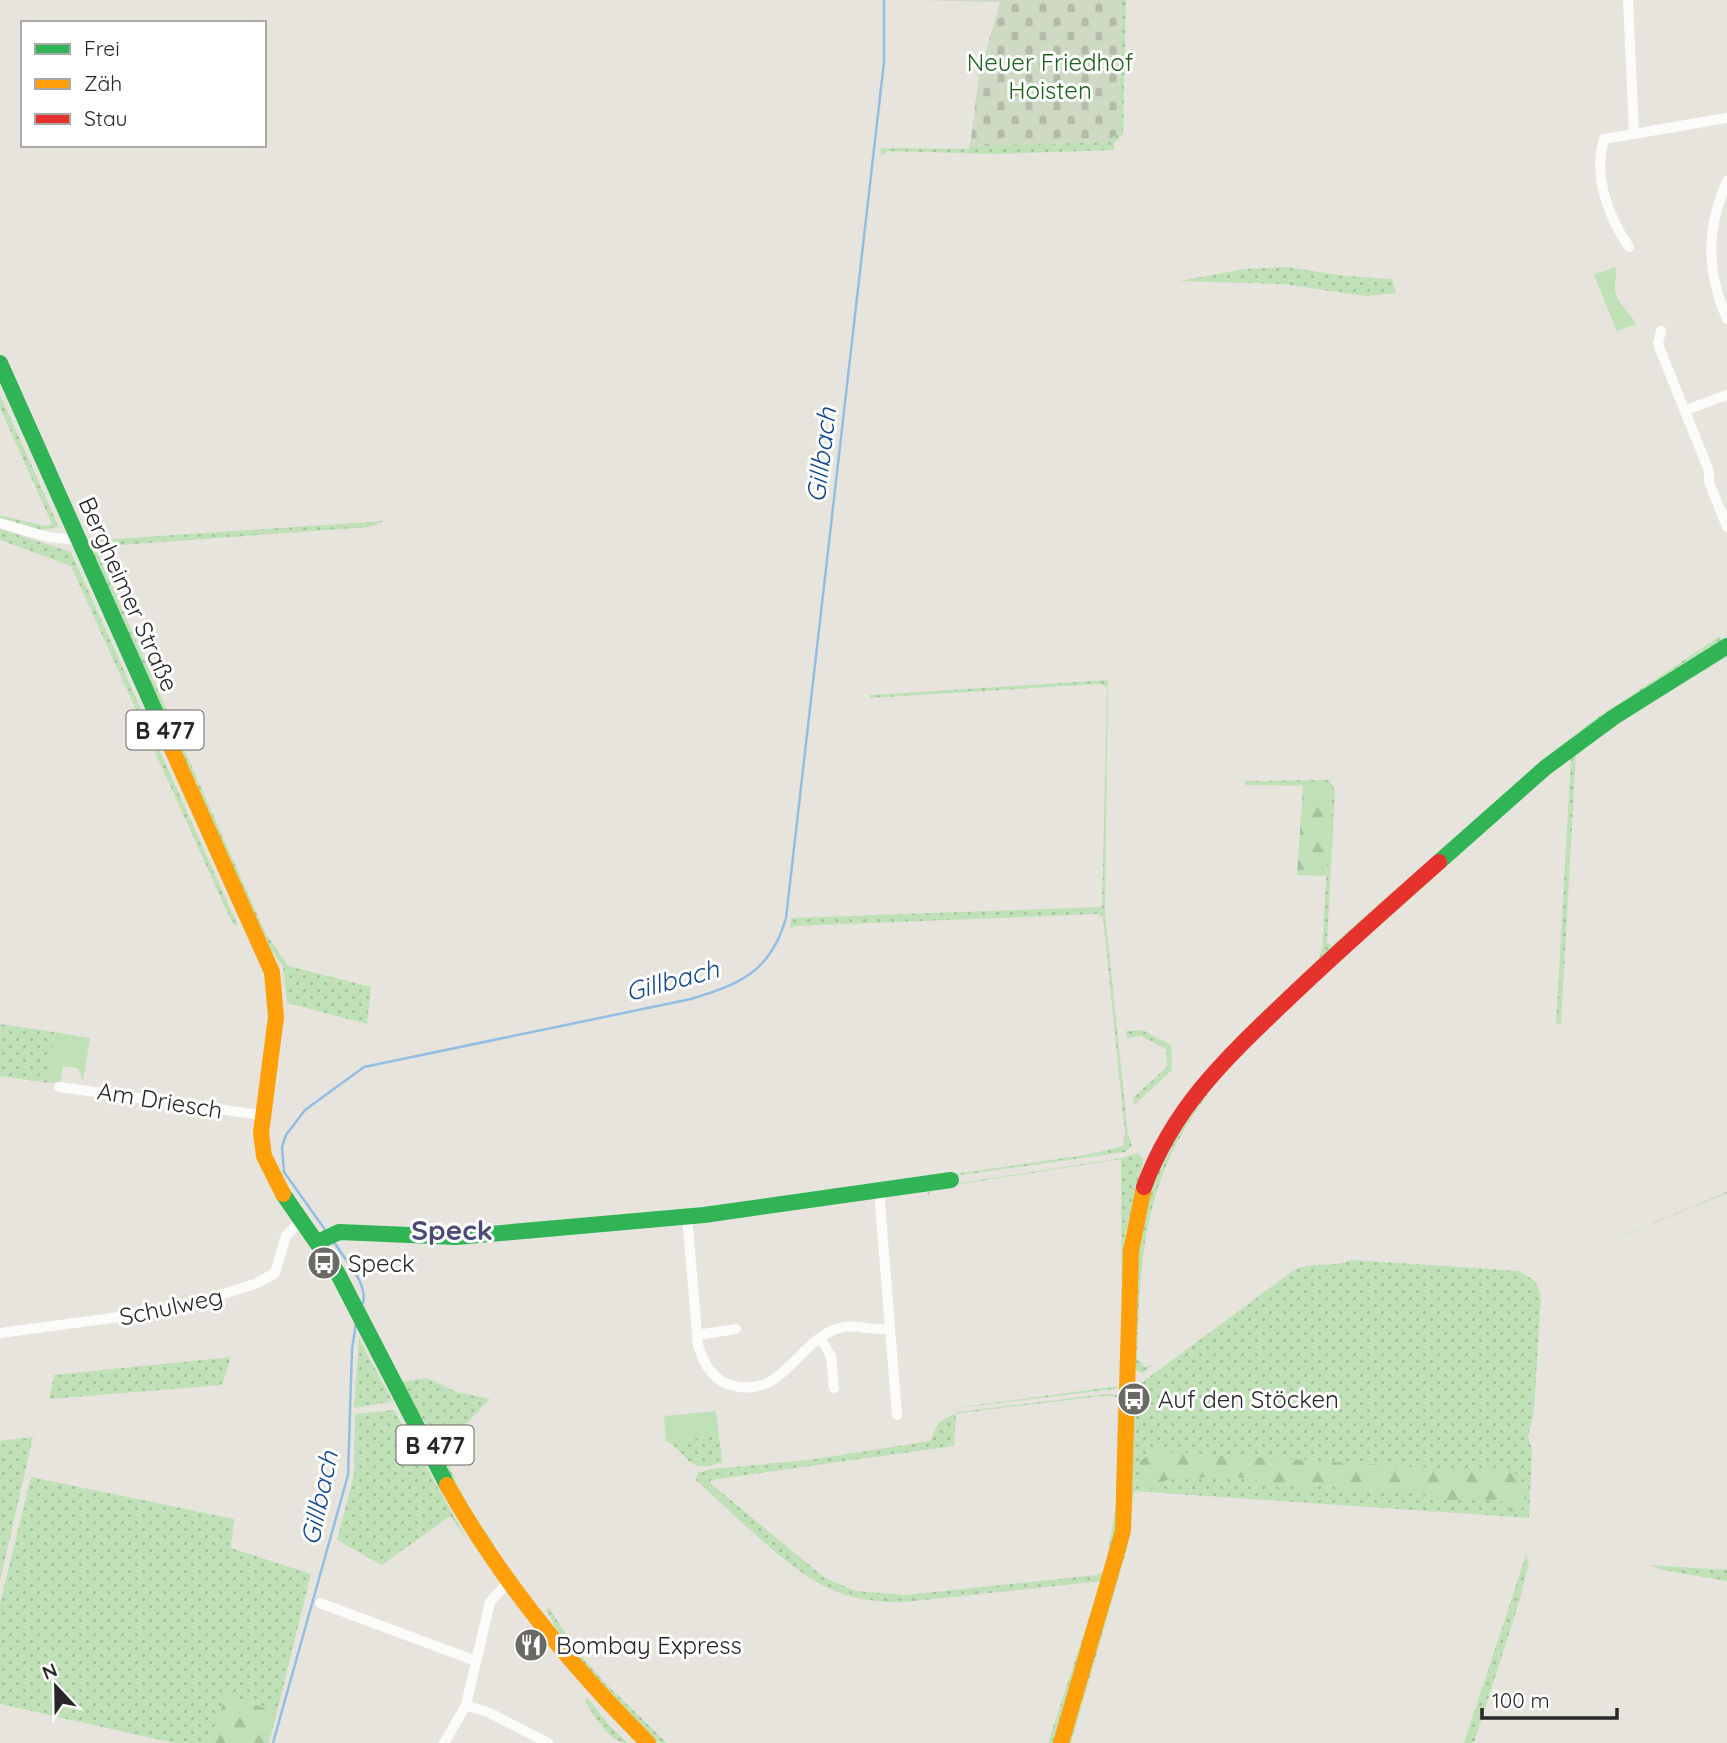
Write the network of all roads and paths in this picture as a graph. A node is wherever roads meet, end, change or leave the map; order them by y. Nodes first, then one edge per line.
1 (1628, 0) edge
2 (1727, 118) edge
3 (1634, 133) junction
4 (1727, 181) edge
5 (1629, 247) dead end
6 (1727, 319) edge
7 (1661, 331) dead end
8 (0, 363) edge
9 (1727, 395) edge
10 (1686, 410) junction
11 (0, 523) edge
12 (1727, 527) edge
13 (80, 540) junction
14 (1727, 646) edge
15 (59, 1087) dead end
16 (262, 1115) junction
17 (951, 1180) dead end
18 (879, 1191) junction
19 (687, 1216) junction
20 (302, 1219) junction
21 (318, 1242) junction
22 (736, 1329) dead end
23 (889, 1329) junction
24 (0, 1332) edge
25 (697, 1335) junction
26 (820, 1338) junction
27 (834, 1388) dead end
28 (897, 1415) dead end
29 (508, 1582) junction
30 (320, 1603) dead end
31 (476, 1661) junction
32 (466, 1705) junction
33 (1062, 1739) edge
34 (444, 1743) edge
35 (548, 1743) edge
36 (648, 1743) edge

1 - 3 street
2 - 3 street
3 - 5 street
4 - 6 street
7 - 10 street
8 - 13 main road, Bergheimer Straße / B 477
9 - 10 street
10 - 12 street
11 - 13 street
13 - 16 main road, Bergheimer Straße / B 477
14 - 33 main road
15 - 16 street, Am Driesch
16 - 20 main road, B 477
17 - 18 main road
18 - 19 main road
18 - 23 street
19 - 21 main road
19 - 25 street
20 - 21 main road, B 477
20 - 24 street, Schulweg
21 - 29 main road, B 477
22 - 25 street
23 - 26 street
23 - 28 street
25 - 26 street
26 - 27 street
29 - 31 street
29 - 36 main road, B 477
30 - 31 street
31 - 32 street
32 - 34 street
32 - 35 street

